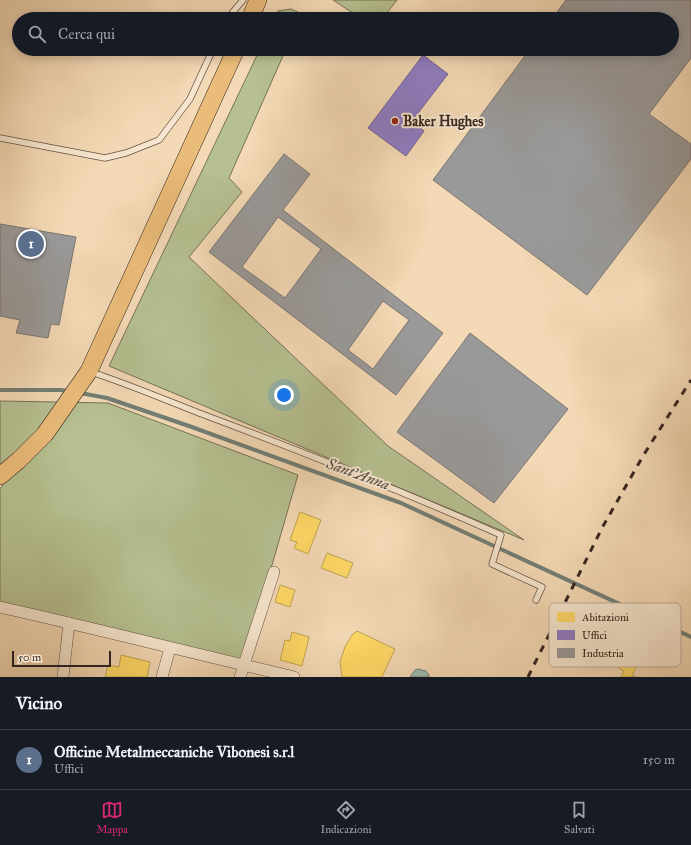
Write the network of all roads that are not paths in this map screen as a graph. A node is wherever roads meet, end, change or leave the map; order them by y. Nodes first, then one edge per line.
1 (243, 0) edge
2 (258, 0) edge
3 (233, 12) edge
4 (253, 12) edge
5 (210, 56) edge
6 (233, 56) edge
7 (0, 138) edge
8 (86, 376) junction
9 (19, 460) junction
10 (0, 476) edge
11 (0, 489) edge
12 (274, 572) dead end
13 (536, 600) dead end
14 (0, 607) edge
15 (69, 623) junction
16 (170, 648) junction
17 (243, 665) junction
18 (63, 677) edge
19 (162, 677) edge
20 (240, 677) edge
21 (294, 677) edge

1 - 3 lane
2 - 4 main road
5 - 7 lane
6 - 8 main road
8 - 9 main road
8 - 13 lane
9 - 10 main road
9 - 11 main road
12 - 17 street
14 - 15 street
15 - 16 street
15 - 18 street
16 - 17 street
16 - 19 street
17 - 20 street
17 - 21 street

